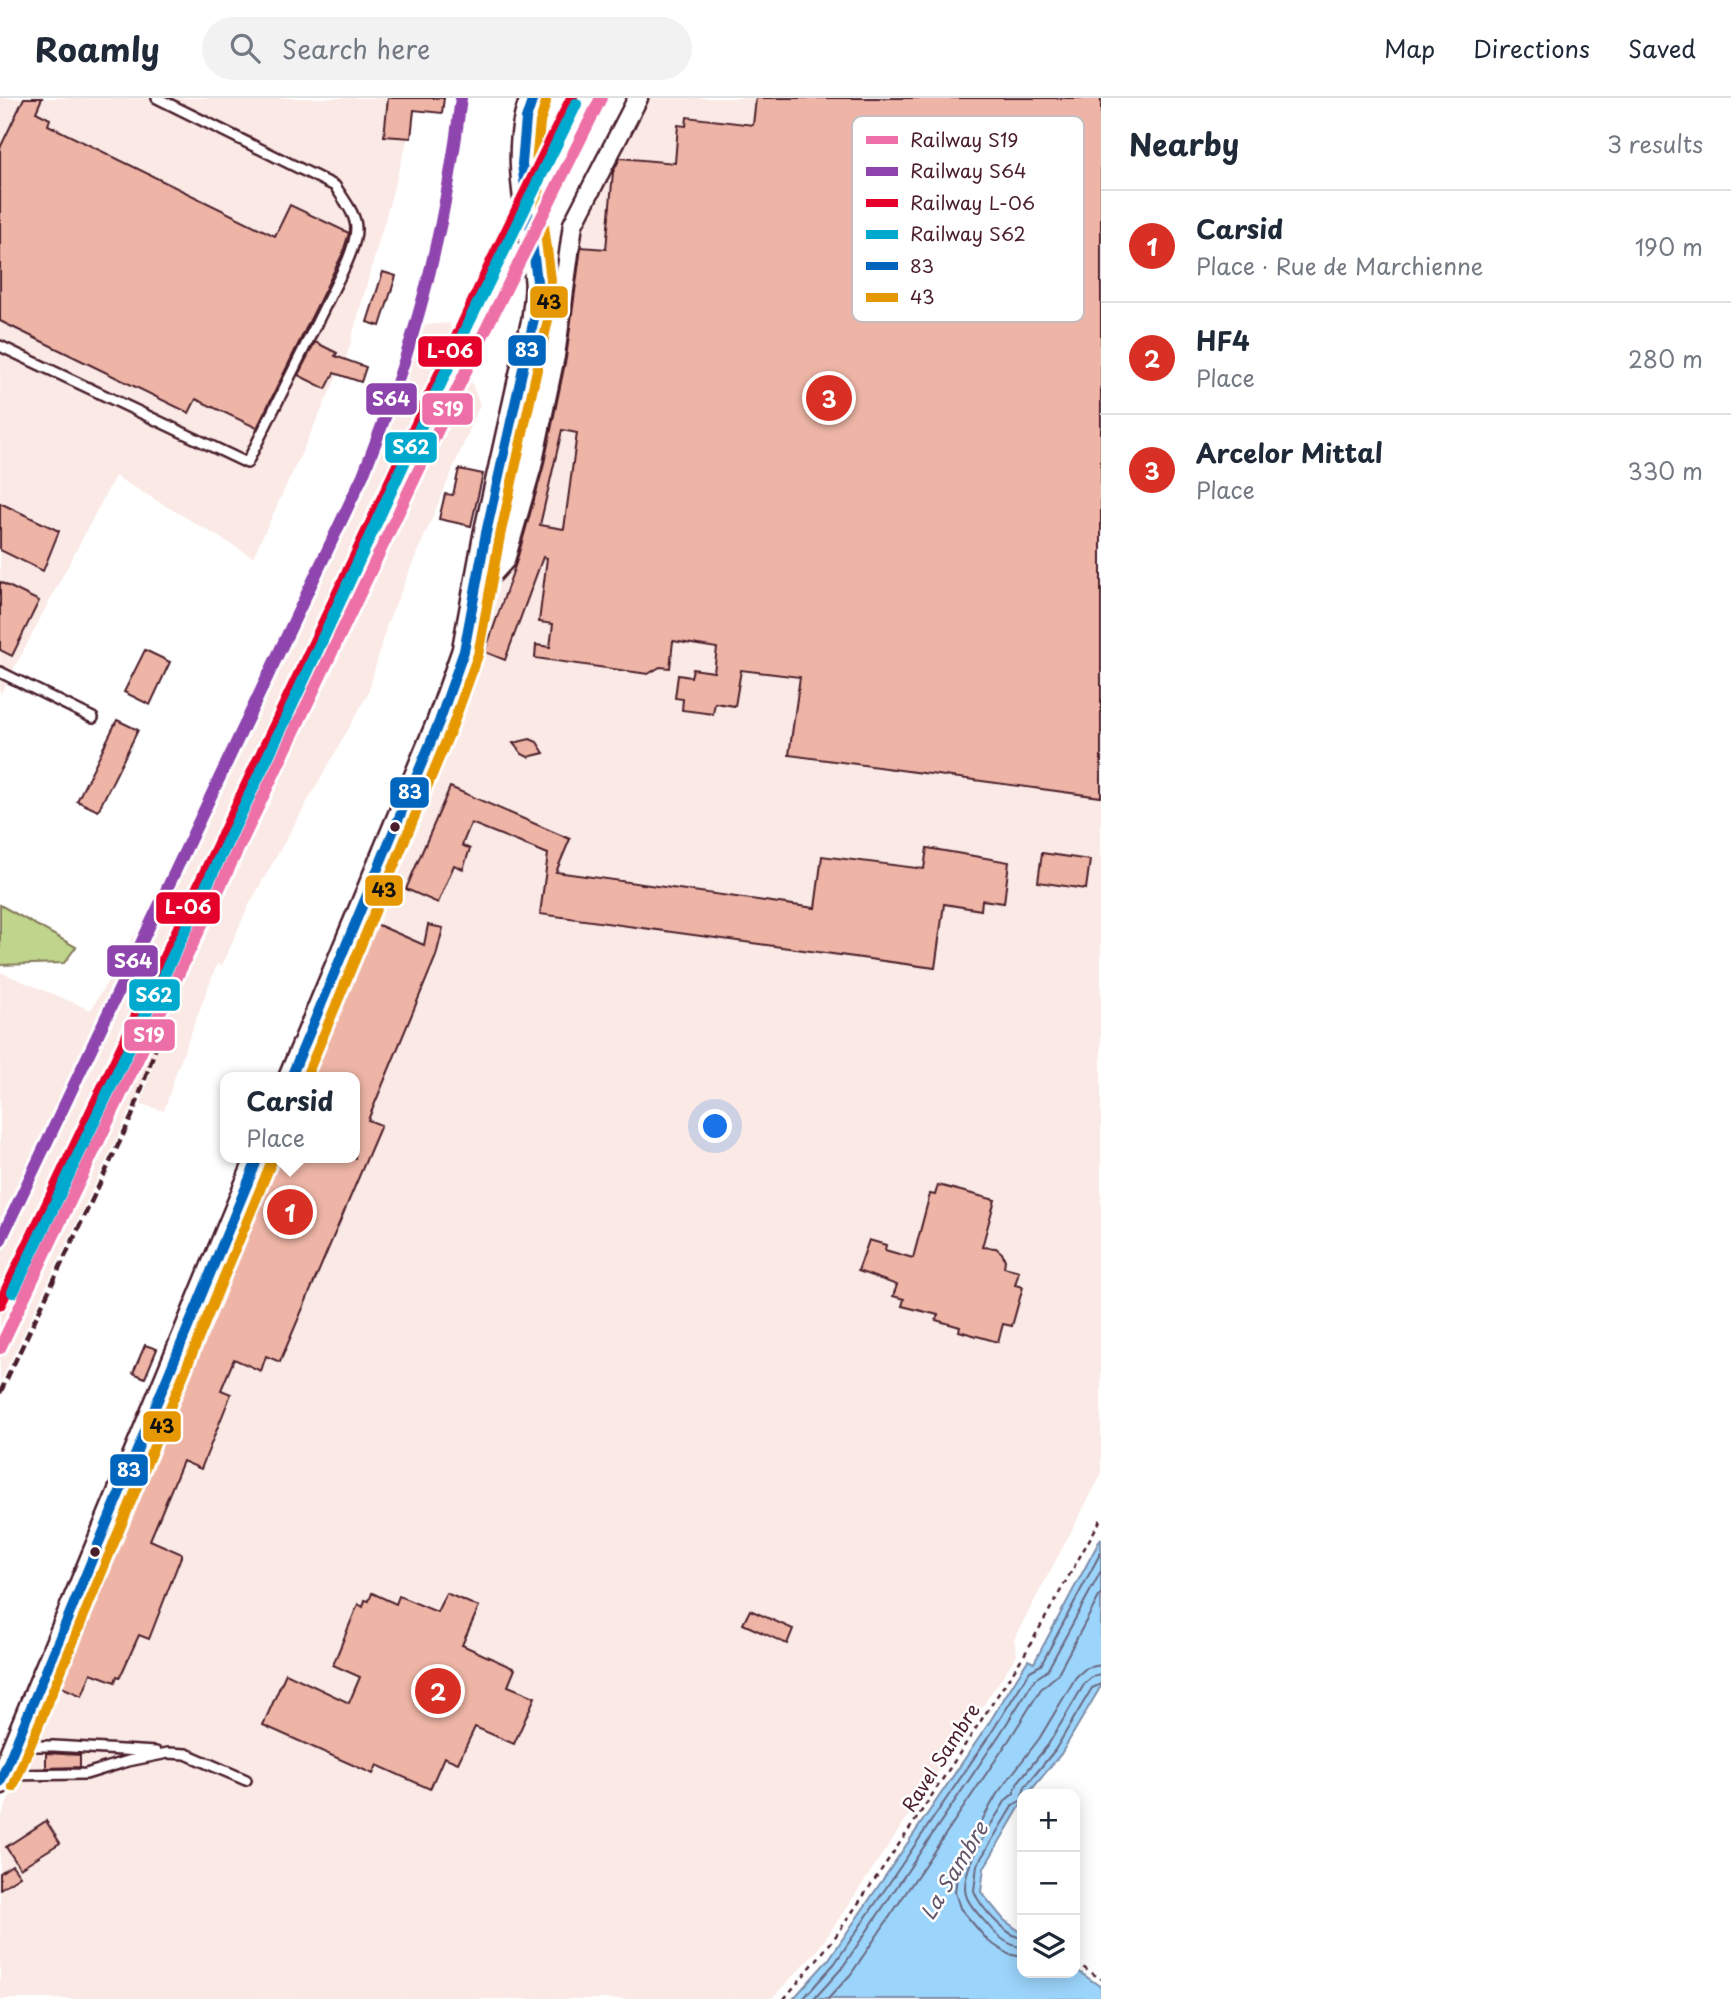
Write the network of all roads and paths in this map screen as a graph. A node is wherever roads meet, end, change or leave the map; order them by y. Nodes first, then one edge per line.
1 (157, 98) edge
2 (638, 98) edge
3 (527, 101) edge
4 (0, 346) edge
5 (475, 593) junction
6 (0, 672) edge
7 (93, 718) dead end
8 (294, 1072) edge
9 (256, 1163) edge
10 (1101, 1519) edge
11 (15, 1746) junction
12 (168, 1753) junction
13 (2, 1778) edge
14 (246, 1780) dead end
15 (1080, 1965) edge
16 (1101, 1979) edge
17 (784, 1999) edge

1 - 4 lane
2 - 5 street
3 - 5 main road
5 - 8 main road
6 - 7 lane
9 - 11 main road
10 - 17 path, Ravel Sambre
11 - 12 lane
11 - 13 main road
12 - 13 lane
12 - 14 lane
15 - 16 path

